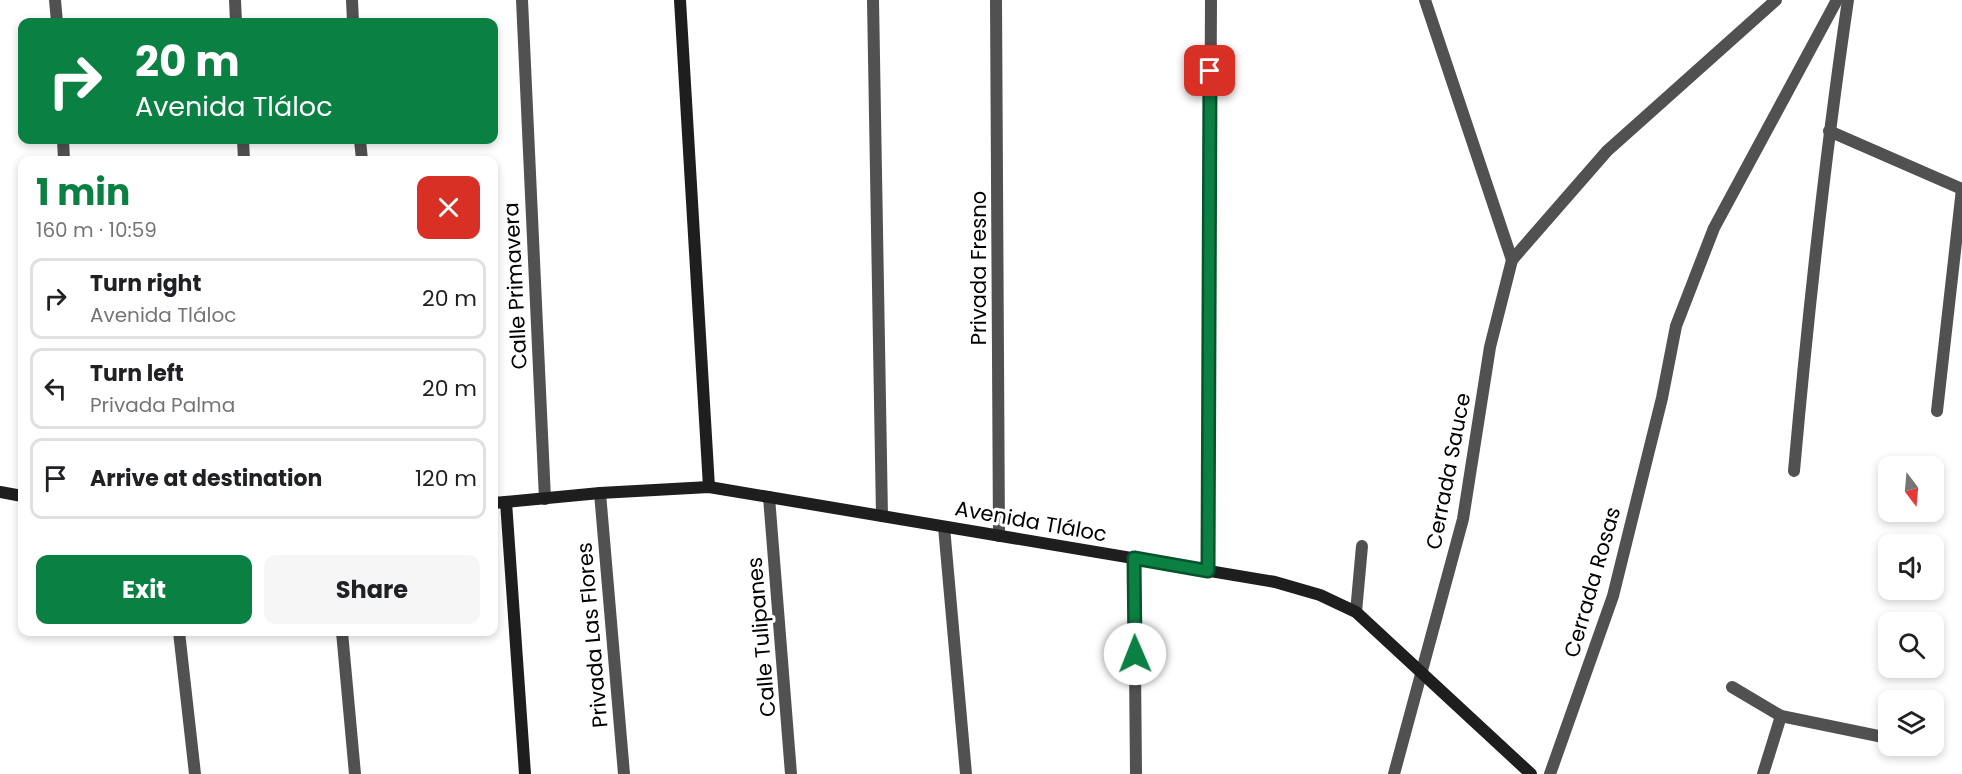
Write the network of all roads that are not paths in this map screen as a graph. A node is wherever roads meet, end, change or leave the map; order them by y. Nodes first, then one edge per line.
1 (55, 0) edge
2 (235, 0) edge
3 (352, 0) edge
4 (522, 0) edge
5 (680, 0) edge
6 (873, 0) edge
7 (996, 0) edge
8 (1210, 0) edge
9 (1425, 0) edge
10 (1776, 0) edge
11 (1837, 0) edge
12 (1848, 0) edge
13 (57, 18) edge
14 (236, 18) edge
15 (353, 18) edge
16 (1829, 131) junction
17 (1962, 189) edge
18 (1512, 260) junction
19 (1937, 411) dead end
20 (1794, 471) dead end
21 (709, 487) junction
22 (0, 492) edge
23 (600, 494) junction
24 (18, 495) edge
25 (769, 497) junction
26 (545, 499) junction
27 (500, 503) edge
28 (882, 516) junction
29 (944, 526) junction
30 (999, 536) junction
31 (1362, 546) dead end
32 (1134, 558) junction
33 (1208, 571) junction
34 (1356, 612) junction
35 (179, 636) edge
36 (342, 636) edge
37 (1420, 671) junction
38 (1732, 687) dead end
39 (1780, 716) junction
40 (1878, 736) edge
41 (195, 774) edge
42 (356, 774) edge
43 (525, 774) edge
44 (624, 774) edge
45 (791, 774) edge
46 (966, 774) edge
47 (1136, 774) edge
48 (1394, 774) edge
49 (1531, 774) edge
50 (1550, 774) edge
51 (1763, 774) edge

1 - 13 street
2 - 14 street
3 - 15 street
4 - 26 street, Calle Primavera
5 - 21 main road
6 - 28 street
7 - 30 street, Privada Fresno
8 - 33 street
9 - 18 street
10 - 18 street
11 - 50 street, Cerrada Rosas
12 - 16 street
16 - 17 street
16 - 20 street
17 - 19 street
18 - 37 street, Cerrada Sauce
21 - 23 main road, Avenida Tláloc
21 - 25 main road, Avenida Tláloc
22 - 24 main road
23 - 26 main road, Avenida Tláloc
23 - 44 street, Privada Las Flores
25 - 28 main road, Avenida Tláloc
25 - 45 street, Calle Tulipanes
26 - 27 main road, Avenida Tláloc
27 - 43 main road
28 - 29 main road, Avenida Tláloc
29 - 30 main road, Avenida Tláloc
29 - 46 street
30 - 32 main road, Avenida Tláloc
31 - 34 street
32 - 33 main road, Avenida Tláloc
32 - 47 street
33 - 34 main road, Avenida Tláloc
34 - 37 main road, Avenida Tláloc
35 - 41 street
36 - 42 street
37 - 48 street, Cerrada Sauce
37 - 49 main road, Avenida Tláloc
38 - 39 street
39 - 40 street
39 - 51 street

